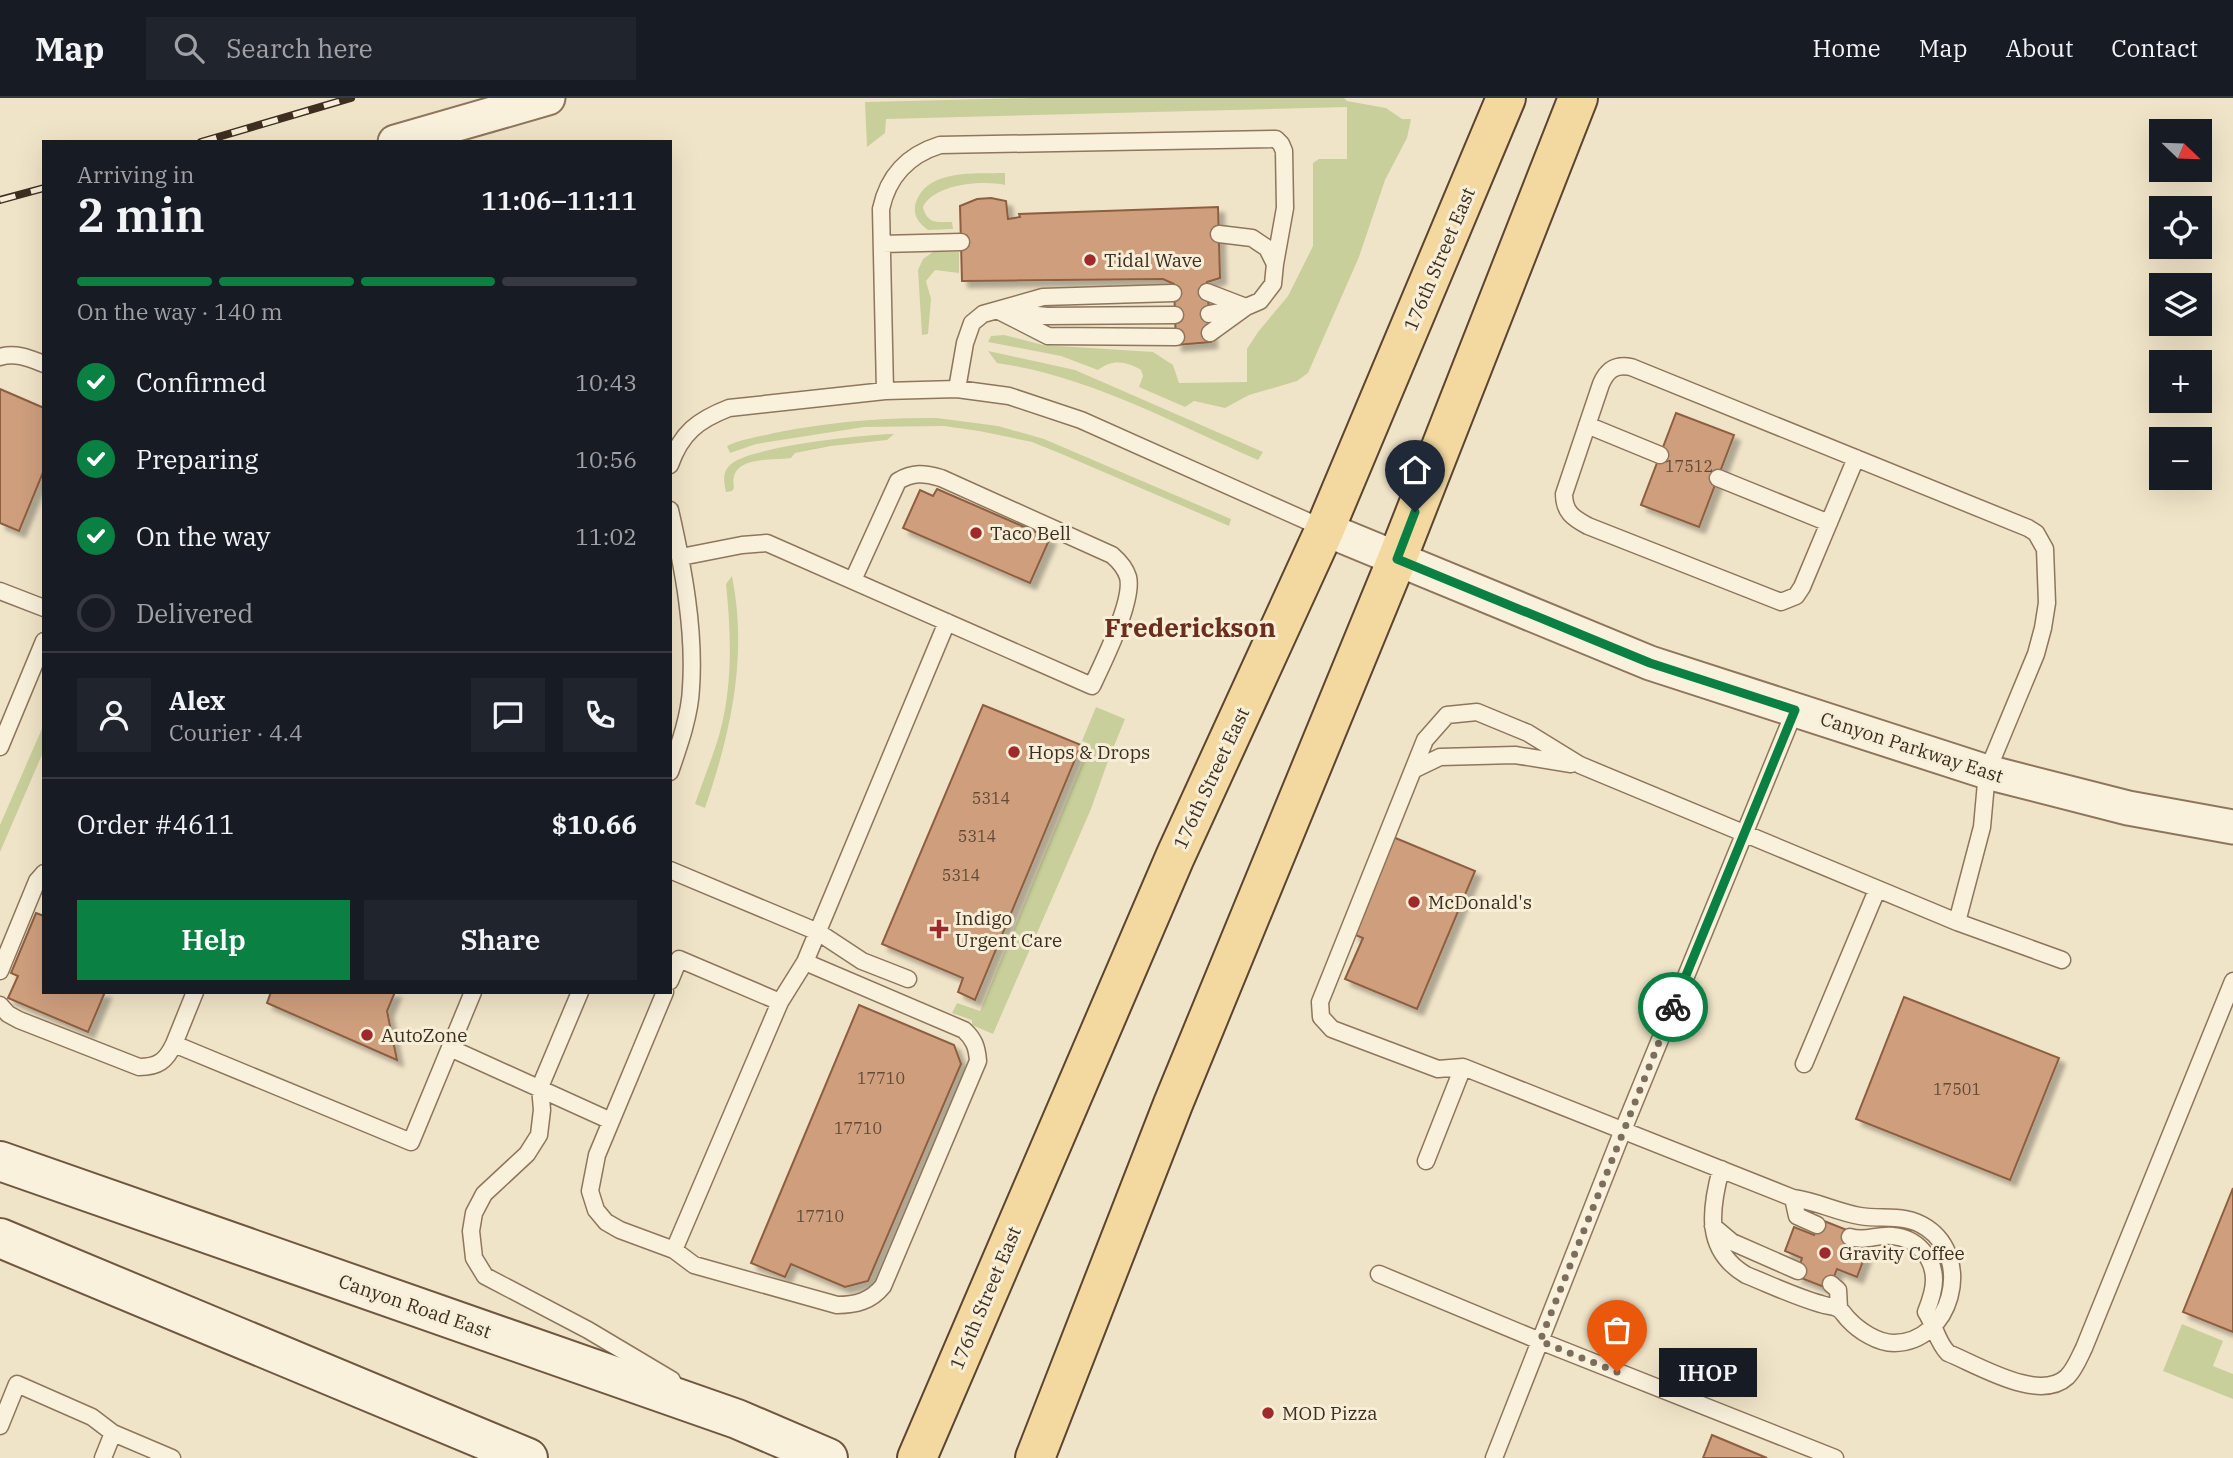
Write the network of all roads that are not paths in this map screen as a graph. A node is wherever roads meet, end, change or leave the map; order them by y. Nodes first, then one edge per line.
1 (548, 98) edge
2 (1506, 98) edge
3 (1578, 98) edge
4 (402, 140) edge
5 (1219, 234) dead end
6 (961, 242) dead end
7 (882, 244) junction
8 (1275, 264) junction
9 (1208, 292) dead end
10 (1173, 293) dead end
11 (1245, 307) junction
12 (999, 311) junction
13 (1209, 314) dead end
14 (1175, 315) dead end
15 (1210, 333) dead end
16 (1175, 337) dead end
17 (0, 357) edge
18 (42, 363) edge
19 (957, 390) junction
20 (885, 391) junction
21 (1587, 425) junction
22 (688, 432) junction
23 (672, 436) edge
24 (1660, 455) dead end
25 (1857, 458) junction
26 (672, 459) edge
27 (1718, 478) dead end
28 (672, 519) edge
29 (1829, 523) junction
30 (1325, 529) junction
31 (681, 557) junction
32 (1397, 559) junction
33 (853, 580) junction
34 (0, 591) edge
35 (42, 607) edge
36 (947, 622) junction
37 (42, 646) edge
38 (1795, 710) junction
39 (0, 747) edge
40 (672, 764) edge
41 (1580, 765) junction
42 (1413, 770) junction
43 (1987, 772) junction
44 (2233, 827) edge
45 (1743, 834) junction
46 (672, 871) edge
47 (42, 875) edge
48 (1877, 890) junction
49 (1957, 922) junction
50 (818, 932) junction
51 (2062, 960) dead end
52 (805, 962) junction
53 (0, 971) edge
54 (672, 976) edge
55 (908, 979) dead end
56 (2233, 981) edge
57 (194, 994) edge
58 (472, 994) edge
59 (579, 994) edge
60 (664, 994) edge
61 (780, 1002) junction
62 (0, 1005) edge
63 (174, 1044) junction
64 (450, 1048) junction
65 (1804, 1064) dead end
66 (1463, 1067) junction
67 (540, 1087) junction
68 (611, 1121) junction
69 (1623, 1130) junction
70 (0, 1161) edge
71 (1426, 1161) dead end
72 (1721, 1169) junction
73 (1793, 1198) junction
74 (1817, 1224) dead end
75 (1713, 1226) junction
76 (1850, 1237) dead end
77 (0, 1238) edge
78 (674, 1251) junction
79 (1798, 1271) dead end
80 (1379, 1274) dead end
81 (1831, 1284) dead end
82 (1839, 1308) junction
83 (1935, 1326) junction
84 (1540, 1341) junction
85 (737, 1419) junction
86 (0, 1426) edge
87 (113, 1433) junction
88 (519, 1456) edge
89 (103, 1458) edge
90 (172, 1458) edge
91 (828, 1458) edge
92 (917, 1458) edge
93 (1035, 1458) edge
94 (1494, 1458) edge
95 (1835, 1458) edge

1 - 4 street
2 - 30 main road, 176th Street East
3 - 32 main road
5 - 8 lane
6 - 7 lane
7 - 8 lane
7 - 20 lane
8 - 11 lane
9 - 11 lane
10 - 12 lane
11 - 13 lane
11 - 15 lane
12 - 14 lane
12 - 16 lane
12 - 19 lane
17 - 18 lane
19 - 20 lane
19 - 30 lane
20 - 22 lane
21 - 24 lane
21 - 25 lane
21 - 29 lane
22 - 23 lane
22 - 26 lane
25 - 29 lane
25 - 43 lane
27 - 29 lane
28 - 31 lane
30 - 32 street, Canyon Parkway East
30 - 92 main road, 176th Street East
31 - 33 lane
31 - 40 lane
32 - 38 street, Canyon Parkway East
32 - 93 main road
33 - 36 lane
33 - 36 lane
34 - 35 lane
36 - 50 lane
37 - 39 lane
38 - 43 street, Canyon Parkway East
38 - 45 lane
41 - 42 lane
41 - 42 lane
41 - 45 lane
42 - 66 lane
43 - 44 street, Canyon Parkway East
43 - 49 lane
45 - 48 lane
45 - 69 lane
46 - 50 lane
47 - 53 lane
48 - 49 lane
48 - 65 lane
49 - 51 lane
50 - 52 lane
50 - 55 lane
52 - 61 lane
52 - 78 lane
54 - 61 lane
56 - 83 lane
57 - 63 lane
58 - 64 lane
59 - 67 lane
60 - 68 lane
61 - 78 lane
62 - 63 lane
63 - 64 lane
64 - 67 lane
66 - 69 lane
66 - 71 lane
67 - 68 lane
67 - 85 lane
68 - 78 lane
69 - 72 lane
69 - 84 lane
70 - 85 main road, Canyon Road East
72 - 73 lane
72 - 75 lane
73 - 74 lane
73 - 83 lane
75 - 79 lane
75 - 82 lane
76 - 83 lane
77 - 88 main road
80 - 84 lane
81 - 82 lane
82 - 83 lane
84 - 94 lane
84 - 95 lane
85 - 91 main road, Canyon Road East
86 - 87 lane
87 - 89 lane
87 - 90 lane

